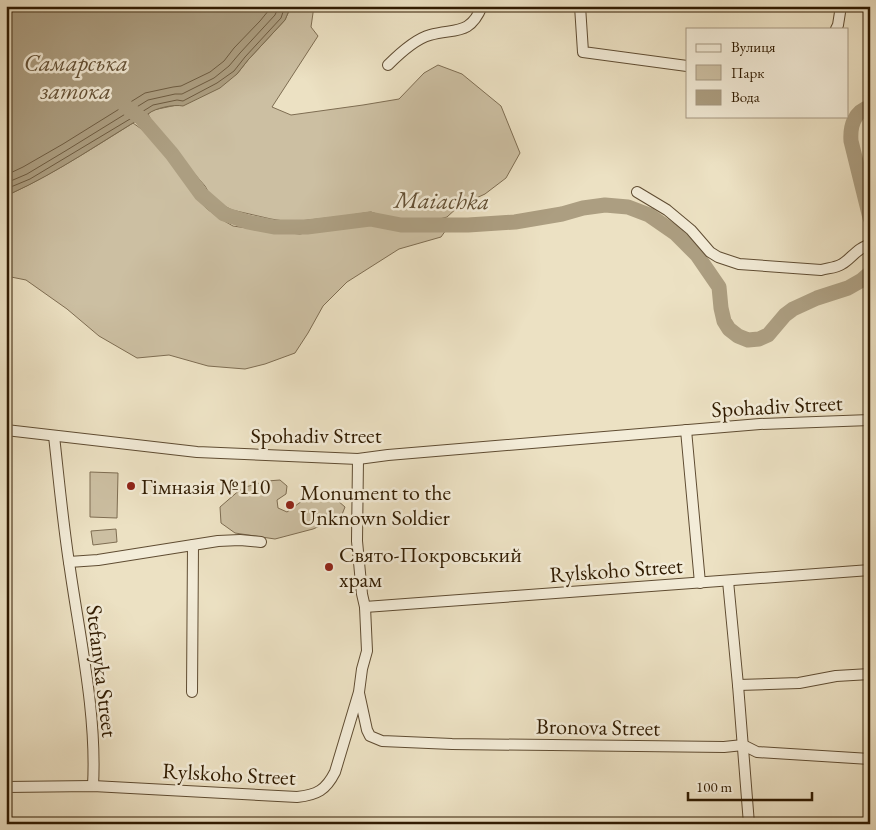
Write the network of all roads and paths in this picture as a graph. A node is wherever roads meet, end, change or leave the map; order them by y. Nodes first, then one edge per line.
1 (482, 6) edge
2 (580, 6) edge
3 (841, 6) edge
4 (836, 28) edge
5 (388, 65) dead end
6 (686, 66) edge
7 (638, 192) dead end
8 (867, 245) edge
9 (870, 420) edge
10 (6, 430) edge
11 (686, 430) junction
12 (54, 436) junction
13 (358, 459) junction
14 (261, 542) dead end
15 (193, 545) junction
16 (69, 562) junction
17 (870, 570) edge
18 (728, 581) junction
19 (700, 583) junction
20 (365, 608) junction
21 (870, 674) edge
22 (738, 685) junction
23 (192, 692) dead end
24 (359, 692) junction
25 (743, 745) junction
26 (870, 759) edge
27 (93, 786) junction
28 (6, 787) edge
29 (750, 824) edge

1 - 5 street
2 - 6 street
3 - 4 street
7 - 8 street
9 - 11 street, Spohadiv Street
10 - 12 street, Spohadiv Street
11 - 13 street, Spohadiv Street
11 - 19 street, Spohadiv Street
12 - 13 street, Spohadiv Street
12 - 16 street, Stefanyka Street
13 - 20 street
14 - 15 street
15 - 16 street
15 - 23 street
16 - 27 street, Stefanyka Street
17 - 18 street, Rylskoho Street
18 - 19 street, Rylskoho Street
18 - 22 street
19 - 20 street, Rylskoho Street
20 - 24 street, Rylskoho Street
21 - 22 street
22 - 25 street
24 - 25 street, Bronova Street
24 - 27 street, Rylskoho Street
25 - 26 street, Bronova Street
25 - 29 street
27 - 28 street, Rylskoho Street

